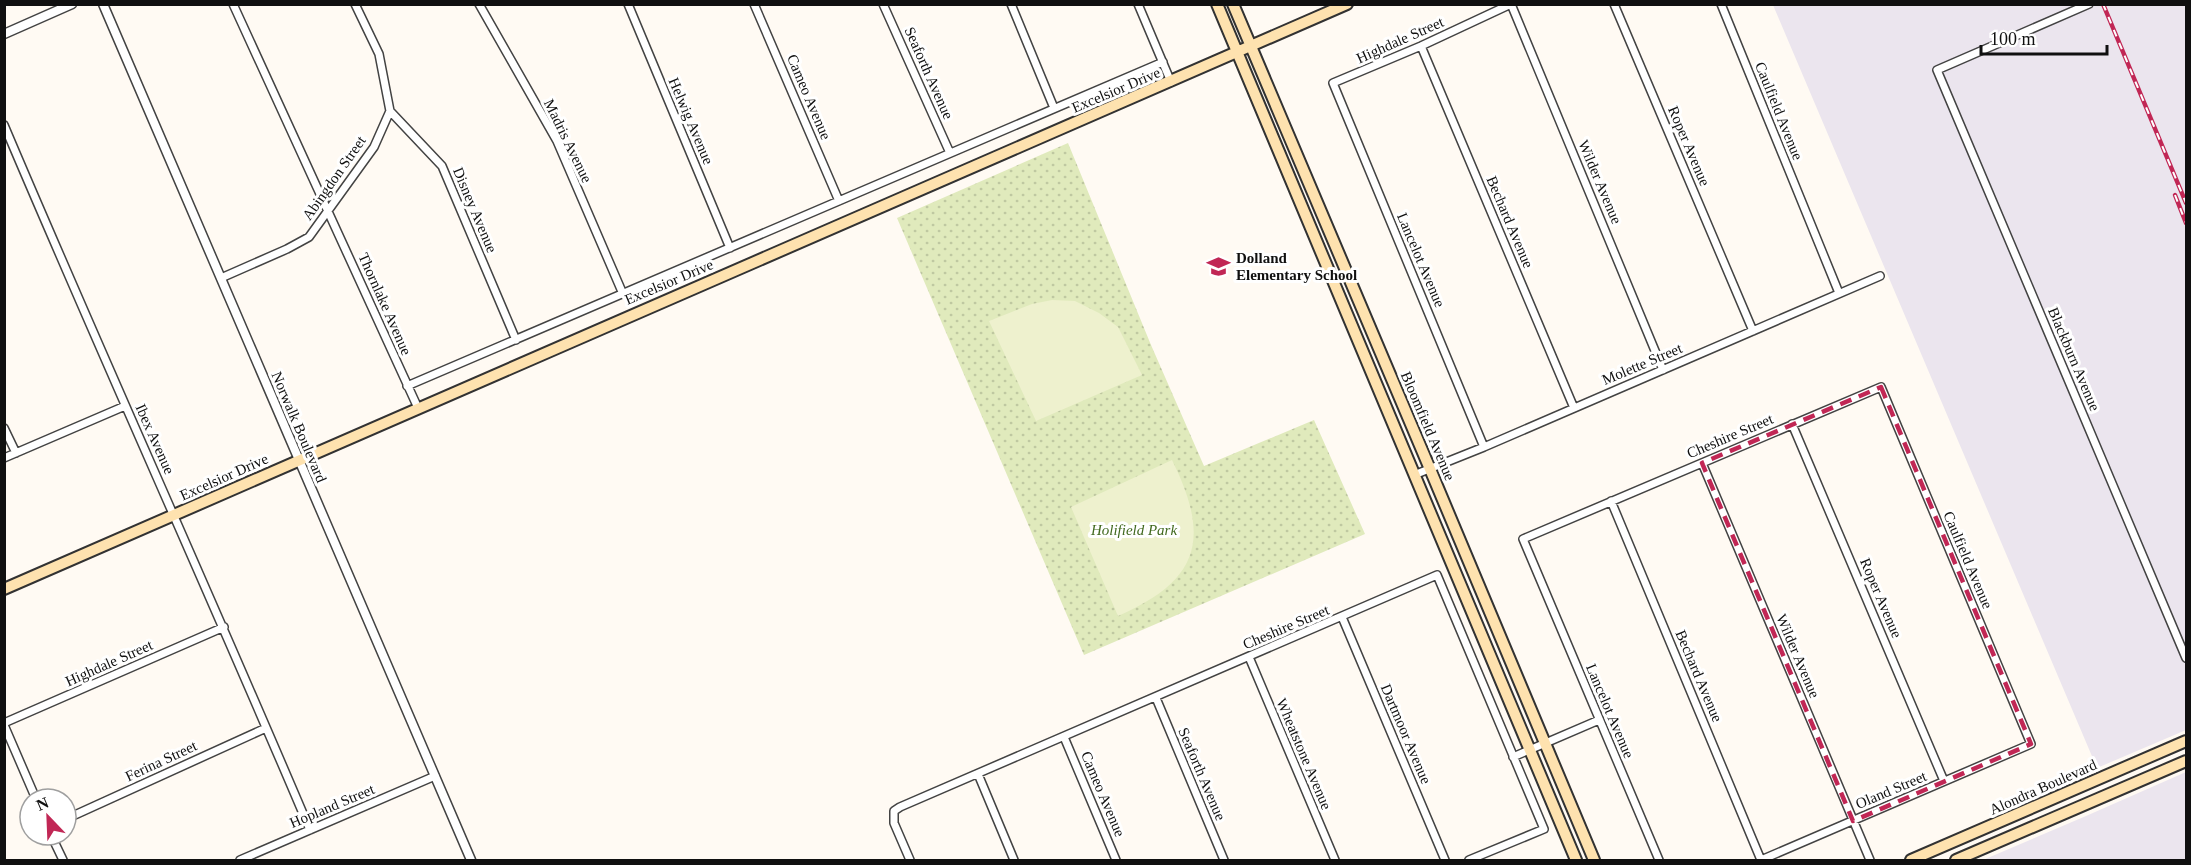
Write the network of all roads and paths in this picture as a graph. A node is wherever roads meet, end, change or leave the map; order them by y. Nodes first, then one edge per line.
1 (72, 4) edge
2 (103, 4) edge
3 (233, 4) edge
4 (355, 4) edge
5 (479, 4) edge
6 (628, 4) edge
7 (754, 4) edge
8 (883, 4) edge
9 (1011, 4) edge
10 (1138, 4) edge
11 (1217, 4) edge
12 (1233, 4) edge
13 (1347, 4) edge
14 (1511, 4) edge
15 (1614, 4) edge
16 (1721, 4) edge
17 (2089, 4) edge
18 (4, 34) edge
19 (1421, 46) junction
20 (1250, 47) junction
21 (1237, 53) junction
22 (1163, 62) junction
23 (1171, 82) junction
24 (1333, 83) joint
25 (1054, 108) junction
26 (390, 111) junction
27 (4, 125) edge
28 (950, 153) junction
29 (839, 201) junction
30 (328, 212) junction
31 (730, 248) junction
32 (1880, 276) dead end
33 (221, 278) junction
34 (1839, 293) junction
35 (623, 294) junction
36 (1753, 331) junction
37 (516, 340) junction
38 (1663, 370) junction
39 (407, 386) junction
40 (1881, 387) joint
41 (125, 406) junction
42 (417, 408) junction
43 (1574, 408) junction
44 (1792, 424) junction
45 (4, 428) edge
46 (1484, 447) junction
47 (16, 453) junction
48 (4, 458) edge
49 (298, 461) junction
50 (1702, 463) junction
51 (1430, 469) junction
52 (1414, 475) junction
53 (1611, 501) junction
54 (174, 515) junction
55 (1522, 539) joint
56 (4, 589) edge
57 (1342, 617) junction
58 (224, 627) junction
59 (1249, 657) junction
60 (2187, 657) edge
61 (1156, 698) junction
62 (1599, 720) junction
63 (4, 724) edge
64 (266, 728) junction
65 (1064, 737) junction
66 (2187, 741) edge
67 (1545, 744) junction
68 (2031, 744) joint
69 (1529, 751) junction
70 (1513, 757) junction
71 (2187, 761) edge
72 (978, 774) junction
73 (435, 776) junction
74 (1944, 782) junction
75 (31, 787) edge
76 (78, 814) edge
77 (1853, 821) junction
78 (310, 830) junction
79 (57, 847) edge
80 (1761, 860) edge
81 (63, 861) edge
82 (240, 861) edge
83 (471, 861) edge
84 (910, 861) edge
85 (1014, 861) edge
86 (1116, 861) edge
87 (1224, 861) edge
88 (1335, 861) edge
89 (1445, 861) edge
90 (1469, 861) edge
91 (1576, 861) edge
92 (1594, 861) edge
93 (1659, 861) edge
94 (1870, 861) edge
95 (1911, 861) edge
96 (1956, 861) edge

1 - 18 street
2 - 33 street, Norwalk Boulevard
3 - 30 street, Thornlake Avenue
4 - 26 street
5 - 35 street, Madris Avenue
6 - 31 street, Helwig Avenue
7 - 29 street, Cameo Avenue
8 - 28 street, Seaforth Avenue
9 - 25 street
10 - 22 street
11 - 21 main road, Bloomfield Avenue
12 - 20 main road, Bloomfield Avenue
13 - 20 main road, Excelsior Drive
14 - 19 street, Highdale Street
14 - 38 street, Wilder Avenue
15 - 36 street, Roper Avenue
16 - 34 street, Caulfield Avenue
17 - 60 street, Blackburn Avenue
19 - 24 street, Highdale Street
19 - 43 street, Bechard Avenue
20 - 21 main road, Excelsior Drive
20 - 51 main road, Bloomfield Avenue
21 - 23 main road, Excelsior Drive
21 - 52 main road, Bloomfield Avenue
22 - 23 street
22 - 25 street, Excelsior Drive
23 - 42 main road, Excelsior Drive
24 - 46 street, Lancelot Avenue
25 - 28 street, Excelsior Drive
26 - 30 street, Abingdon Street
26 - 37 street, Disney Avenue
27 - 41 street, Ibex Avenue
28 - 29 street, Excelsior Drive
29 - 31 street, Excelsior Drive
30 - 33 street, Abingdon Street
30 - 39 street, Thornlake Avenue
31 - 35 street, Excelsior Drive
32 - 34 street, Molette Street
33 - 49 street, Norwalk Boulevard
34 - 36 street, Molette Street
35 - 37 street, Excelsior Drive
36 - 38 street, Molette Street
37 - 39 street, Excelsior Drive
38 - 43 street, Molette Street
39 - 42 street, Thornlake Avenue
40 - 44 street, Cheshire Street
40 - 68 street, Caulfield Avenue
41 - 47 street
41 - 54 street, Ibex Avenue
42 - 49 main road, Excelsior Drive
43 - 46 street, Molette Street
44 - 50 street, Cheshire Street
44 - 74 street, Roper Avenue
45 - 47 street
46 - 51 street, Molette Street
47 - 48 street
49 - 54 main road, Excelsior Drive
49 - 73 street, Norwalk Boulevard
50 - 53 street, Cheshire Street
50 - 77 street, Wilder Avenue
51 - 52 street, Molette Street
51 - 67 main road, Bloomfield Avenue
52 - 69 main road, Bloomfield Avenue
53 - 55 street, Cheshire Street
53 - 80 street, Bechard Avenue
54 - 56 main road, Excelsior Drive
54 - 58 street, Ibex Avenue
55 - 62 street, Lancelot Avenue
57 - 59 street, Cheshire Street
57 - 70 street, Cheshire Street
57 - 89 street, Dartmoor Avenue
58 - 63 street, Highdale Street
58 - 64 street, Ibex Avenue
59 - 61 street, Cheshire Street
59 - 88 street, Wheatstone Avenue
61 - 65 street, Cheshire Street
61 - 87 street, Seaforth Avenue
62 - 67 street
62 - 93 street, Lancelot Avenue
63 - 75 street
64 - 76 street, Ferina Street
64 - 78 street, Ibex Avenue
65 - 72 street, Cheshire Street
65 - 86 street, Cameo Avenue
66 - 95 main road, Alondra Boulevard
67 - 69 street
67 - 92 main road, Bloomfield Avenue
68 - 74 street, Oland Street
69 - 70 street
69 - 91 main road, Bloomfield Avenue
70 - 90 street, Cheshire Street
71 - 96 main road
72 - 84 street, Cheshire Street
72 - 85 street
73 - 78 street, Hopland Street
73 - 83 street, Norwalk Boulevard
74 - 77 street, Oland Street
77 - 80 street, Oland Street
77 - 94 street, Wilder Avenue
78 - 82 street, Hopland Street
79 - 81 street

